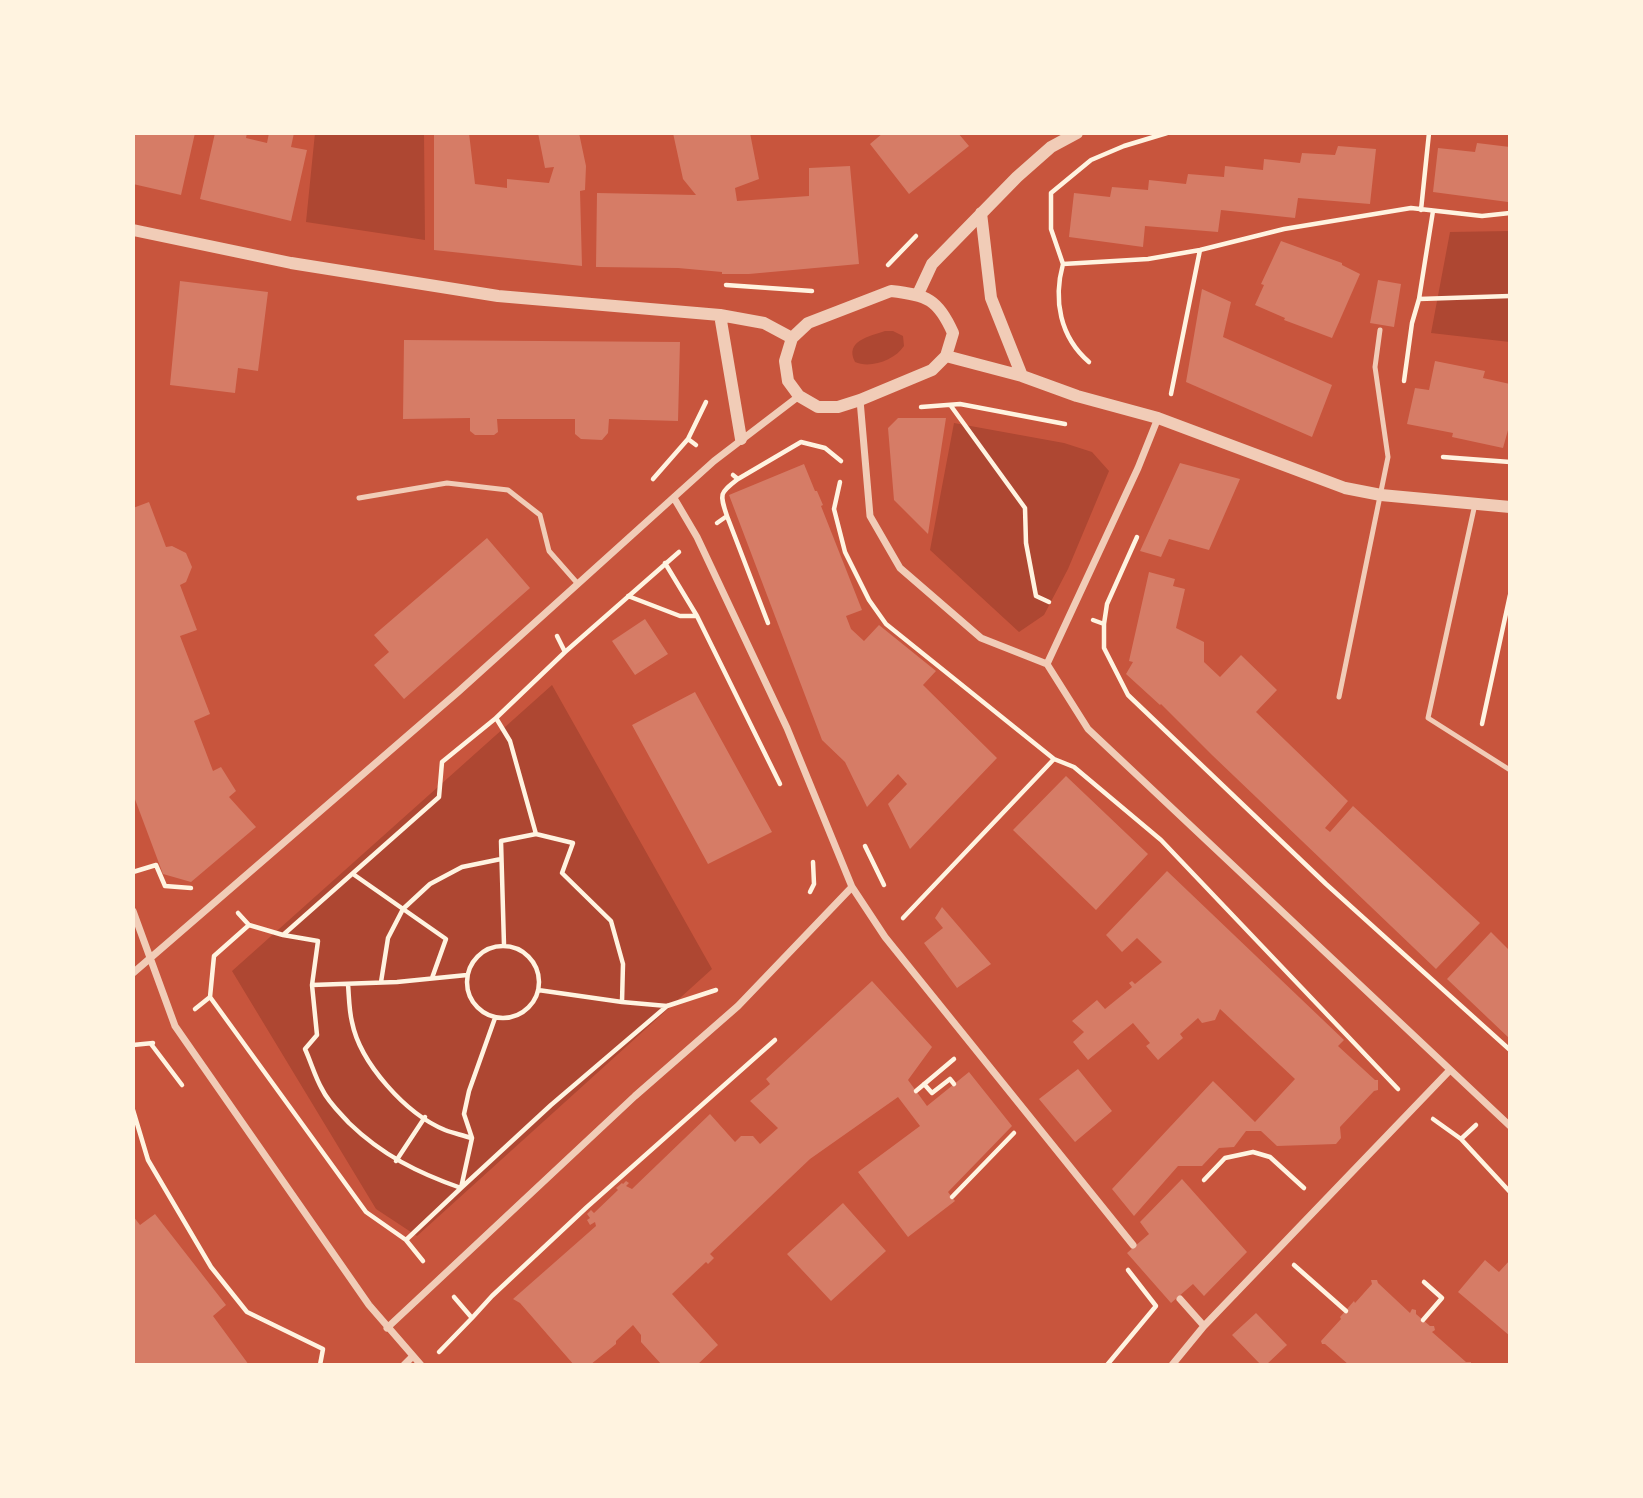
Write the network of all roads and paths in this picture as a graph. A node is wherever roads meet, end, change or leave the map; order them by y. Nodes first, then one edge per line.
1 (1077, 133) edge
2 (1167, 133) edge
3 (1429, 133) edge
4 (1421, 210) junction
5 (1433, 211) junction
6 (981, 213) junction
7 (1510, 213) edge
8 (133, 230) edge
9 (920, 233) dead end
10 (1200, 250) junction
11 (1063, 264) junction
12 (881, 274) dead end
13 (714, 285) dead end
14 (826, 292) dead end
15 (918, 294) junction
16 (1510, 296) edge
17 (1419, 299) junction
18 (720, 315) junction
19 (1380, 330) dead end
20 (792, 338) junction
21 (946, 356) junction
22 (1089, 362) dead end
23 (1022, 376) junction
24 (1402, 393) dead end
25 (799, 396) junction
26 (707, 397) dead end
27 (1171, 397) dead end
28 (860, 400) junction
29 (950, 405) junction
30 (911, 407) dead end
31 (1158, 418) junction
32 (1067, 424) dead end
33 (741, 439) junction
34 (1443, 457) dead end
35 (864, 459) junction
36 (715, 461) junction
37 (1510, 462) edge
38 (845, 464) junction
39 (1381, 495) junction
40 (359, 498) dead end
41 (674, 498) junction
42 (1475, 504) junction
43 (1510, 507) edge
44 (1138, 534) dead end
45 (665, 563) dead end
46 (578, 584) junction
47 (1510, 594) edge
48 (628, 596) dead end
49 (1072, 613) junction
50 (696, 615) junction
51 (1508, 616) edge
52 (1104, 624) junction
53 (565, 652) dead end
54 (1047, 664) junction
55 (1339, 697) dead end
56 (496, 718) junction
57 (1481, 728) dead end
58 (1054, 759) junction
59 (1510, 770) edge
60 (782, 789) dead end
61 (536, 834) junction
62 (813, 858) dead end
63 (501, 859) junction
64 (133, 872) edge
65 (353, 874) junction
66 (198, 883) dead end
67 (852, 887) junction
68 (808, 896) dead end
69 (403, 909) junction
70 (133, 911) edge
71 (898, 923) dead end
72 (283, 935) junction
73 (504, 945) junction
74 (150, 958) junction
75 (133, 973) edge
76 (467, 975) junction
77 (432, 978) junction
78 (381, 982) junction
79 (348, 984) junction
80 (312, 985) junction
81 (720, 989) dead end
82 (538, 990) junction
83 (622, 1002) junction
84 (667, 1006) junction
85 (495, 1018) junction
86 (775, 1040) dead end
87 (1510, 1050) edge
88 (957, 1056) dead end
89 (1450, 1070) junction
90 (924, 1084) junction
91 (954, 1084) dead end
92 (916, 1091) dead end
93 (1416, 1107) junction
94 (133, 1110) edge
95 (425, 1117) junction
96 (1510, 1126) edge
97 (1017, 1130) dead end
98 (472, 1138) junction
99 (397, 1161) junction
100 (1204, 1180) dead end
101 (461, 1188) junction
102 (1308, 1191) dead end
103 (1510, 1192) edge
104 (952, 1198) dead end
105 (1133, 1245) dead end
106 (1298, 1269) dead end
107 (1424, 1282) dead end
108 (1180, 1299) dead end
109 (1346, 1311) dead end
110 (472, 1318) dead end
111 (1423, 1320) dead end
112 (1204, 1326) junction
113 (387, 1328) junction
114 (412, 1357) junction
115 (320, 1365) edge
116 (404, 1365) edge
117 (421, 1365) edge
118 (1172, 1365) edge

1 - 6 street
2 - 11 path
3 - 4 path
4 - 5 path
4 - 10 path
5 - 7 path
5 - 17 path
6 - 15 street
6 - 23 street
8 - 18 street
9 - 12 path
10 - 11 path
10 - 27 path
11 - 22 path
13 - 14 path
15 - 20 street
15 - 21 street
16 - 17 path
17 - 24 path
18 - 20 street
18 - 33 street
19 - 39 lane
20 - 25 street
21 - 23 street
21 - 28 street
23 - 31 street
25 - 28 street
25 - 33 street
26 - 36 path
28 - 35 street
29 - 30 path
29 - 32 path
29 - 49 path
31 - 39 street
31 - 49 street
33 - 36 street
34 - 37 path
35 - 38 path
35 - 54 street
36 - 38 path
36 - 41 street
38 - 58 path
39 - 42 street
39 - 55 lane
40 - 46 lane
41 - 46 street
41 - 67 street
42 - 43 street
42 - 59 lane
44 - 52 path
45 - 50 path
46 - 74 street
47 - 51 path
48 - 50 path
49 - 52 path
49 - 54 street
50 - 60 path
51 - 57 path
52 - 87 path
53 - 56 path
54 - 89 street
56 - 61 path
56 - 65 path
58 - 71 path
58 - 93 path
61 - 63 path
61 - 83 path
62 - 68 path
63 - 69 path
63 - 73 path
64 - 66 path
65 - 69 path
65 - 72 path
67 - 105 street
67 - 113 street
69 - 77 path
69 - 78 path
70 - 74 street
72 - 80 path
72 - 101 path
73 - 76 path
73 - 82 path
74 - 75 street
74 - 113 street
76 - 77 path
76 - 85 path
77 - 78 path
78 - 79 path
79 - 80 path
79 - 95 path
80 - 99 path
81 - 84 path
82 - 83 path
82 - 85 path
83 - 84 path
84 - 101 path
85 - 98 path
86 - 110 path
88 - 90 path
89 - 93 street
89 - 96 street
90 - 91 path
90 - 92 path
93 - 103 path
93 - 112 street
94 - 115 path
95 - 98 path
95 - 99 path
97 - 104 path
98 - 101 path
99 - 101 path
100 - 102 path
106 - 109 path
107 - 111 path
108 - 112 street
112 - 118 street
113 - 114 street
114 - 116 street
114 - 117 street

